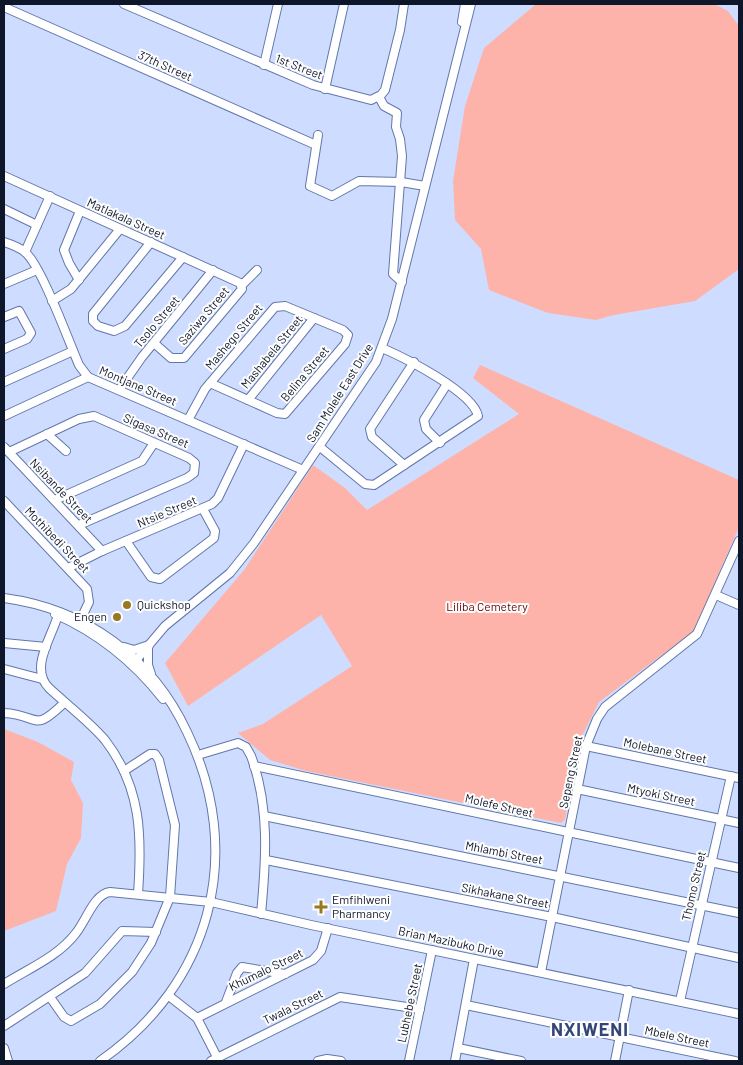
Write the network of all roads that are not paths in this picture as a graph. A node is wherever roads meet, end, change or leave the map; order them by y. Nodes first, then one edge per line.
1 (124, 4) edge
2 (278, 4) edge
3 (344, 4) edge
4 (404, 4) edge
5 (465, 4) edge
6 (471, 4) edge
7 (4, 7) edge
8 (461, 41) junction
9 (264, 65) junction
10 (326, 89) junction
11 (379, 97) junction
12 (318, 135) dead end
13 (316, 145) junction
14 (4, 176) edge
15 (400, 182) junction
16 (425, 186) junction
17 (50, 196) junction
18 (4, 209) edge
19 (80, 212) junction
20 (37, 225) junction
21 (120, 229) junction
22 (4, 242) edge
23 (151, 242) junction
24 (25, 252) junction
25 (184, 257) junction
26 (37, 270) junction
27 (214, 270) junction
28 (257, 270) dead end
29 (79, 280) junction
30 (402, 282) junction
31 (4, 284) edge
32 (241, 284) junction
33 (52, 301) junction
34 (4, 317) edge
35 (314, 318) junction
36 (344, 330) joint
37 (154, 343) junction
38 (382, 348) junction
39 (4, 349) edge
40 (73, 351) junction
41 (414, 362) junction
42 (88, 377) junction
43 (4, 382) edge
44 (210, 383) junction
45 (447, 384) junction
46 (119, 390) junction
47 (248, 400) junction
48 (4, 416) edge
49 (188, 420) junction
50 (47, 434) junction
51 (154, 443) junction
52 (440, 443) junction
53 (244, 444) junction
54 (320, 447) junction
55 (6, 450) edge
56 (66, 450) dead end
57 (404, 465) junction
58 (303, 470) junction
59 (55, 500) junction
60 (4, 501) edge
61 (203, 509) junction
62 (79, 525) junction
63 (126, 541) junction
64 (739, 541) edge
65 (102, 551) junction
66 (737, 554) edge
67 (68, 568) junction
68 (716, 595) junction
69 (4, 598) edge
70 (36, 604) junction
71 (739, 604) edge
72 (58, 615) junction
73 (80, 622) junction
74 (4, 643) edge
75 (117, 644) junction
76 (150, 645) junction
77 (46, 647) junction
78 (134, 663) junction
79 (4, 670) edge
80 (153, 678) junction
81 (42, 679) junction
82 (64, 703) junction
83 (4, 713) edge
84 (186, 728) junction
85 (586, 746) junction
86 (198, 755) junction
87 (254, 766) junction
88 (124, 771) junction
89 (731, 776) junction
90 (739, 778) edge
91 (577, 789) junction
92 (264, 816) junction
93 (721, 820) junction
94 (739, 823) edge
95 (569, 834) junction
96 (266, 860) junction
97 (711, 862) junction
98 (739, 868) edge
99 (561, 876) junction
100 (138, 894) junction
101 (170, 897) junction
102 (211, 902) junction
103 (702, 905) junction
104 (739, 913) edge
105 (261, 914) junction
106 (552, 917) junction
107 (328, 928) junction
108 (156, 932) junction
109 (692, 948) junction
110 (432, 950) junction
111 (739, 958) edge
112 (474, 959) junction
113 (541, 972) junction
114 (286, 974) junction
115 (4, 984) edge
116 (628, 990) junction
117 (169, 996) junction
118 (50, 997) junction
119 (680, 1001) junction
120 (226, 1002) junction
121 (466, 1005) junction
122 (420, 1009) junction
123 (739, 1014) edge
124 (197, 1018) junction
125 (4, 1026) edge
126 (619, 1036) junction
127 (4, 1048) edge
128 (458, 1048) junction
129 (216, 1060) edge
130 (8, 1061) edge
131 (100, 1061) edge
132 (318, 1061) edge
133 (341, 1061) edge
134 (409, 1061) edge
135 (456, 1061) edge
136 (521, 1061) edge
137 (615, 1061) edge
138 (735, 1061) edge

1 - 9 street, 1st Street
2 - 9 street
3 - 10 street
4 - 11 street
5 - 8 street, Sam Molele East Drive
6 - 8 street, Sam Molele East Drive
7 - 13 street, 37th Street
8 - 16 street, Sam Molele East Drive
9 - 10 street, 1st Street
10 - 11 street, 1st Street
11 - 15 street
12 - 13 street
13 - 15 street
14 - 17 street, Matlakala Street
15 - 16 street
15 - 30 street
16 - 30 street, Sam Molele East Drive
17 - 19 street, Matlakala Street
17 - 20 street
18 - 20 street
19 - 21 street, Matlakala Street
19 - 29 street
20 - 24 street
21 - 23 street, Matlakala Street
21 - 29 street
22 - 24 street
23 - 25 street, Matlakala Street
23 - 25 street
24 - 26 street, Montjane Street
25 - 27 street, Matlakala Street
26 - 31 street
26 - 33 street, Montjane Street
27 - 32 street, Matlakala Street
27 - 37 street, Tsolo Street
28 - 32 street
29 - 33 street
30 - 38 street, Sam Molele East Drive
32 - 37 street, Saziwa Street
33 - 40 street, Montjane Street
34 - 39 street
35 - 36 street, Mashego Street
35 - 44 street, Mashego Street
35 - 47 street, Mashabela Street
36 - 47 street, Belina Street
37 - 46 street, Tsolo Street
38 - 41 street
38 - 54 street, Sam Molele East Drive
40 - 42 street, Montjane Street
40 - 43 street
41 - 45 street
41 - 57 street
42 - 46 street, Montjane Street
42 - 48 street
44 - 47 street, Belina Street
44 - 49 street, Mashego Street
45 - 52 street
45 - 52 street
46 - 49 street, Montjane Street
49 - 53 street, Montjane Street
50 - 51 street, Sigasa Street
50 - 55 street, Sigasa Street
50 - 56 street
51 - 59 street
51 - 62 street, Sigasa Street
52 - 57 street
53 - 58 street, Montjane Street
53 - 61 street, Ntsie Street
54 - 57 street
54 - 58 street, Sam Molele East Drive
55 - 59 street, Nsibande Street
58 - 76 street, Sam Molele East Drive
59 - 62 street, Nsibande Street
60 - 67 street, Mothibedi Street
61 - 63 street, Ntsie Street
61 - 63 street
62 - 65 street, Nsibande Street
63 - 65 street, Ntsie Street
64 - 66 street, Sepeng Street
65 - 67 street, Ntsie Street
66 - 68 street, Sepeng Street
67 - 73 street, Mothibedi Street
68 - 71 street
68 - 85 street, Sepeng Street
69 - 70 street
70 - 72 street
70 - 73 street
72 - 73 street
72 - 77 street
73 - 75 street
73 - 78 street
74 - 77 street
75 - 76 street
75 - 78 street
76 - 78 street, Sam Molele East Drive
76 - 80 street
77 - 81 street
78 - 80 street
78 - 84 street
79 - 81 street
80 - 84 street
81 - 82 street
82 - 83 street
82 - 88 street
84 - 86 street
85 - 89 street, Molebane Street
85 - 91 street, Sepeng Street
86 - 87 street
86 - 102 street
87 - 92 street
87 - 95 street, Molefe Street
88 - 100 street
88 - 101 street
89 - 90 street, Molebane Street
89 - 93 street, Thomo Street
91 - 93 street, Mtyoki Street
91 - 95 street, Sepeng Street
92 - 96 street
92 - 99 street, Mhlambi Street
93 - 94 street, Mtyoki Street
93 - 97 street, Thomo Street
95 - 97 street, Molefe Street
95 - 99 street, Sepeng Street
96 - 105 street
96 - 106 street, Sikhakane Street
97 - 98 street, Molefe Street
97 - 103 street, Thomo Street
99 - 103 street, Mhlambi Street
99 - 106 street, Sepeng Street
100 - 101 street, Brian Mazibuko Drive
100 - 115 street, Brian Mazibuko Drive
101 - 102 street, Brian Mazibuko Drive
101 - 108 street
102 - 105 street, Brian Mazibuko Drive
102 - 117 street
103 - 104 street, Mhlambi Street
103 - 109 street, Thomo Street
105 - 107 street, Brian Mazibuko Drive
106 - 109 street, Sikhakane Street
106 - 113 street, Sepeng Street
107 - 110 street, Brian Mazibuko Drive
107 - 114 street, Khumalo Street
108 - 118 street
108 - 118 street
109 - 111 street, Sikhakane Street
109 - 119 street, Thomo Street
110 - 112 street, Brian Mazibuko Drive
110 - 122 street, Lubhebe Street
112 - 113 street, Brian Mazibuko Drive
112 - 121 street
113 - 116 street, Brian Mazibuko Drive
114 - 120 street, Khumalo Street
114 - 120 street
116 - 119 street, Brian Mazibuko Drive
116 - 126 street
117 - 124 street
117 - 131 street
118 - 125 street
119 - 123 street, Brian Mazibuko Drive
120 - 124 street, Khumalo Street
121 - 126 street, Mbele Street
121 - 128 street
122 - 129 street, Twala Street
122 - 134 street, Lubhebe Street
124 - 129 street
126 - 137 street
126 - 138 street, Mbele Street
127 - 130 street
128 - 135 street
128 - 136 street
132 - 133 street

